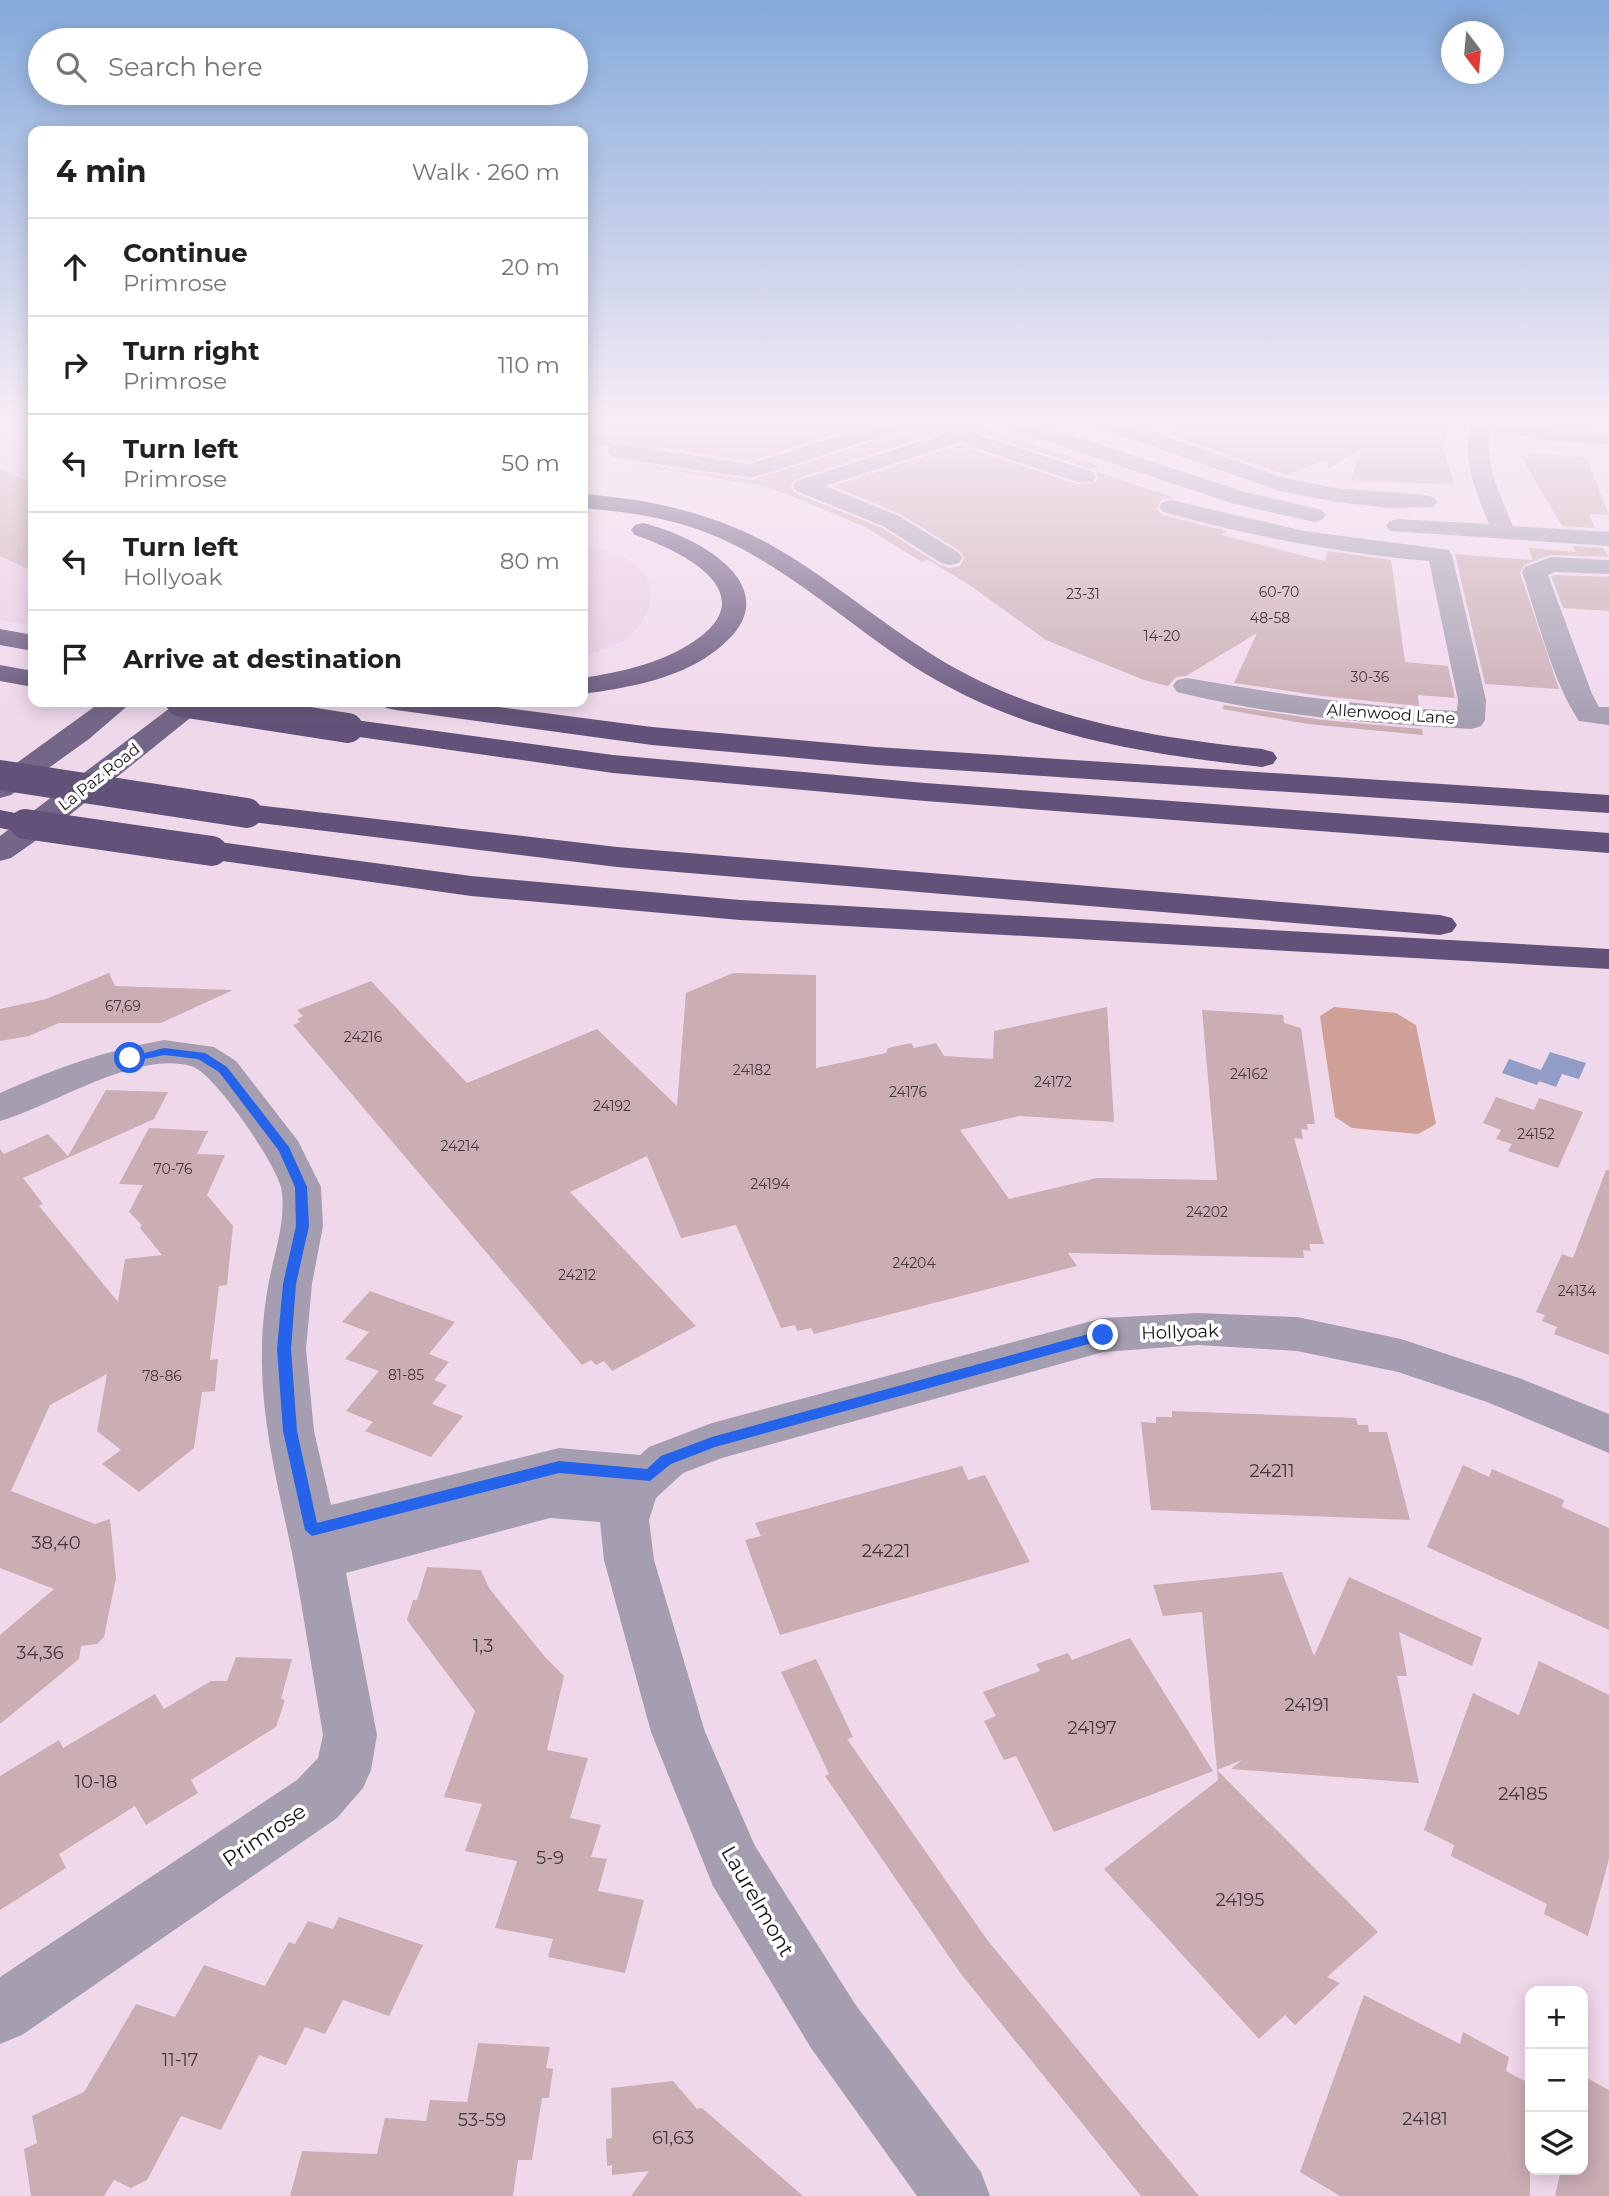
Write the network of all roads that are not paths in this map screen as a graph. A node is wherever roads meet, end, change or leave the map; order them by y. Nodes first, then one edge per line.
1 (595, 521) edge
2 (695, 521) edge
3 (892, 521) edge
4 (1226, 521) edge
5 (1284, 521) edge
6 (1500, 521) edge
7 (1371, 524) dead end
8 (1504, 533) junction
9 (1274, 534) junction
10 (1609, 539) edge
11 (950, 558) dead end
12 (1609, 567) edge
13 (0, 637) edge
14 (28, 642) edge
15 (0, 673) edge
16 (28, 678) edge
17 (588, 685) edge
18 (1187, 686) dead end
19 (112, 707) edge
20 (190, 707) edge
21 (213, 707) edge
22 (434, 707) edge
23 (1609, 716) edge
24 (0, 775) edge
25 (0, 789) edge
26 (1609, 794) edge
27 (1609, 804) edge
28 (8, 822) edge
29 (1609, 843) edge
30 (0, 850) edge
31 (1609, 937) edge
32 (1609, 959) edge
33 (0, 1108) edge
34 (1609, 1434) edge
35 (639, 1489) junction
36 (315, 1544) junction
37 (0, 2013) edge
38 (957, 2196) edge

1 - 17 highway
2 - 26 highway
3 - 11 street
4 - 9 street, Allenwood Lane
5 - 9 street
6 - 8 street
7 - 8 street
8 - 10 street
9 - 18 street, Allenwood Lane
12 - 23 street
13 - 14 highway
15 - 16 highway
19 - 25 main road
20 - 30 main road, La Paz Road
21 - 29 highway, bridge
22 - 27 highway
24 - 31 highway, bridge
28 - 32 highway, bridge
33 - 36 street, Primrose
34 - 35 street, Hollyoak
35 - 36 street
35 - 38 street, Laurelmont
36 - 37 street, Primrose

